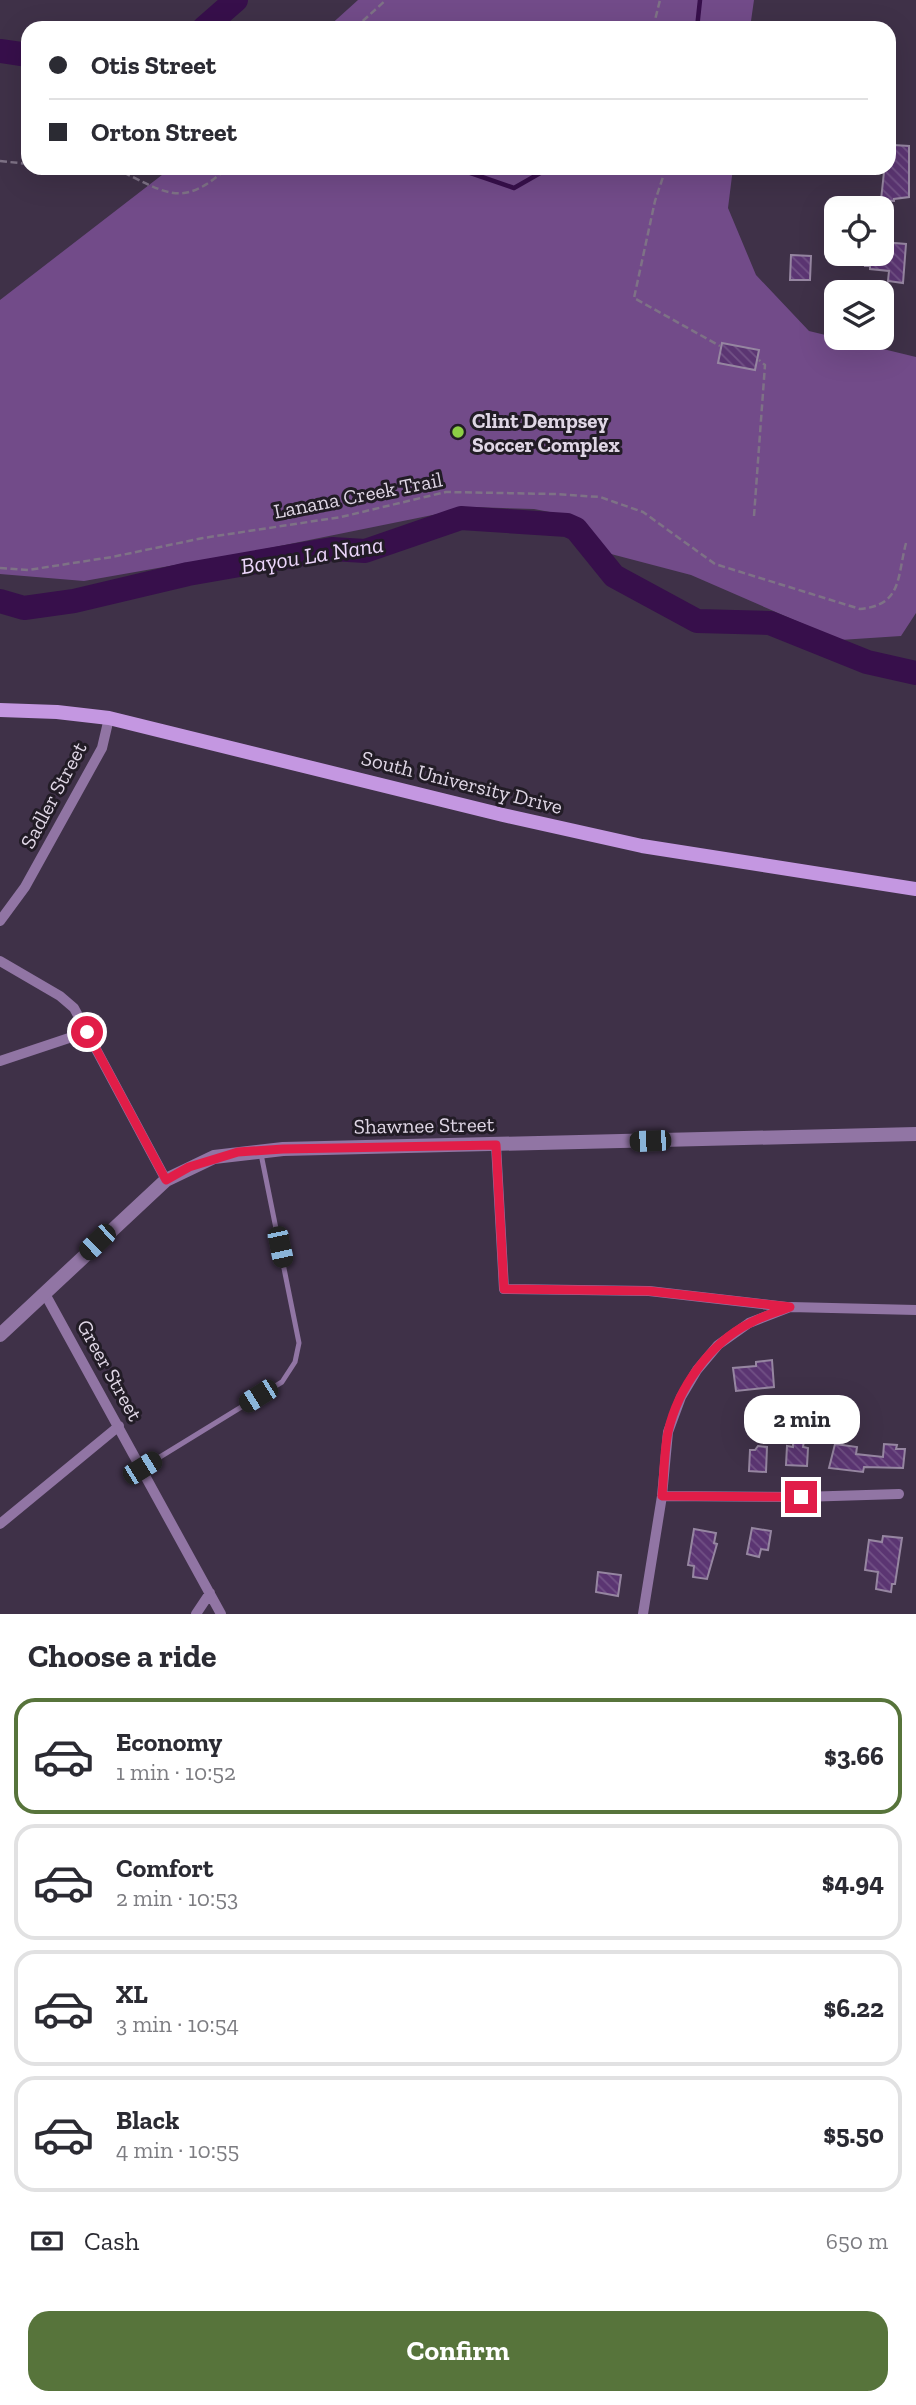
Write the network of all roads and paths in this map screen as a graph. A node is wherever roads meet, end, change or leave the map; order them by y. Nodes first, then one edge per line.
1 (386, 0) edge
2 (660, 0) edge
3 (363, 21) edge
4 (655, 21) edge
5 (0, 161) edge
6 (21, 163) edge
7 (130, 175) edge
8 (219, 175) edge
9 (664, 175) edge
10 (720, 346) dead end
11 (759, 360) dead end
12 (754, 516) dead end
13 (906, 542) dead end
14 (0, 568) edge
15 (0, 710) edge
16 (109, 718) junction
17 (916, 888) edge
18 (0, 921) edge
19 (0, 961) edge
20 (87, 1032) junction
21 (0, 1061) edge
22 (916, 1134) edge
23 (496, 1145) junction
24 (260, 1151) junction
25 (166, 1180) junction
26 (44, 1292) junction
27 (790, 1307) junction
28 (916, 1310) edge
29 (0, 1335) edge
30 (119, 1426) junction
31 (142, 1468) junction
32 (900, 1493) dead end
33 (662, 1496) junction
34 (0, 1524) edge
35 (210, 1593) junction
36 (196, 1614) edge
37 (221, 1614) edge
38 (643, 1614) edge

1 - 3 path
2 - 4 path
5 - 6 path
7 - 8 path
9 - 10 path
11 - 12 path
13 - 14 path, Lanana Creek Trail
15 - 16 main road, South University Drive
16 - 17 main road, South University Drive
16 - 18 street, Sadler Street
19 - 20 street
20 - 21 street
20 - 25 street
22 - 23 street, Shawnee Street
23 - 24 street, Shawnee Street
23 - 27 street
24 - 25 street, Shawnee Street
24 - 31 lane
25 - 26 street, Shawnee Street
26 - 29 street, Shawnee Street
26 - 30 street, Greer Street
27 - 28 street
27 - 33 street
30 - 31 street, Greer Street
30 - 34 street
31 - 35 street, Greer Street
32 - 33 street
33 - 38 street
35 - 36 street
35 - 37 street, Greer Street

